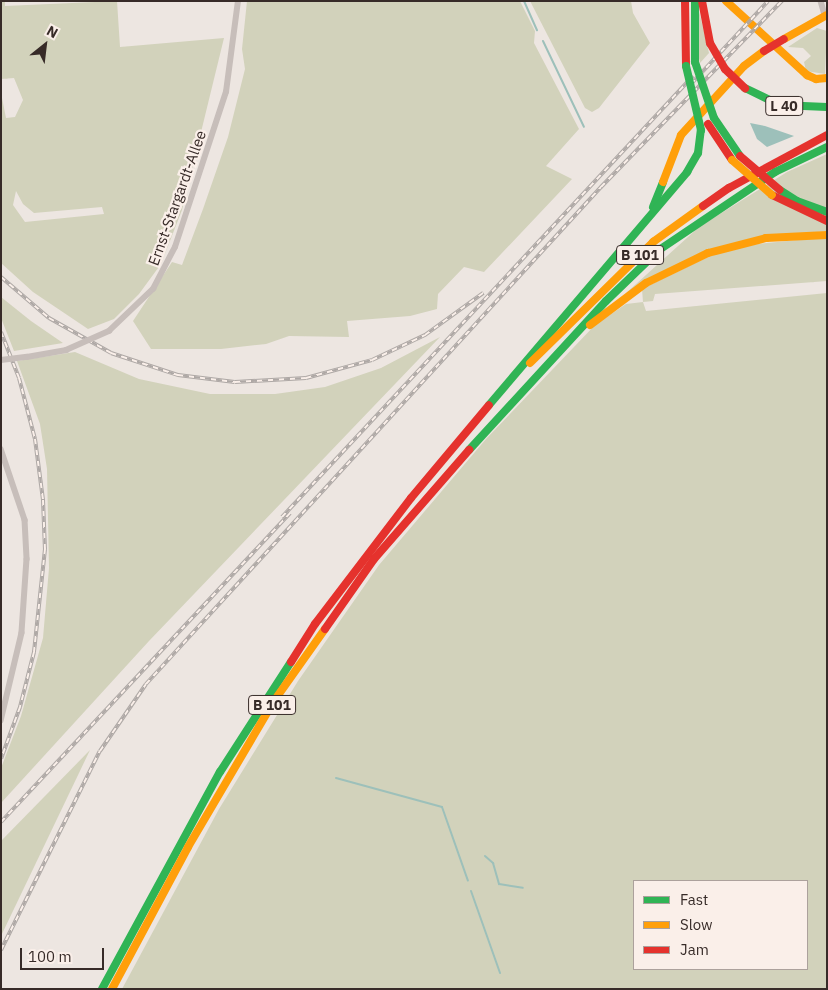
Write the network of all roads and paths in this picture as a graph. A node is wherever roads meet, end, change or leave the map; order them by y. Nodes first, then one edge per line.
1 (238, 1) edge
2 (685, 1) edge
3 (726, 1) edge
4 (821, 1) edge
5 (700, 2) edge
6 (826, 16) edge
7 (827, 78) edge
8 (695, 103) junction
9 (827, 107) edge
10 (711, 121) junction
11 (827, 135) edge
12 (827, 147) edge
13 (736, 158) junction
14 (827, 212) edge
15 (647, 216) junction
16 (827, 221) edge
17 (827, 235) edge
18 (560, 350) junction
19 (1, 360) edge
20 (483, 413) junction
21 (1, 449) edge
22 (1, 721) edge
23 (102, 989) edge
24 (112, 989) edge

1 - 19 street, Ernst-Stargardt-Allee, bridge
2 - 8 main road, bridge
3 - 7 main road
4 - 6 street
5 - 9 main road, L 40, bridge
5 - 10 main road, bridge
6 - 15 main road, bridge
8 - 10 main road
8 - 15 main road, bridge
10 - 13 main road
11 - 20 main road, B 101
12 - 18 main road, B 101
13 - 14 main road, bridge
13 - 16 main road, bridge
15 - 20 main road
17 - 18 main road
18 - 24 main road, B 101
20 - 23 main road, B 101
21 - 22 street

